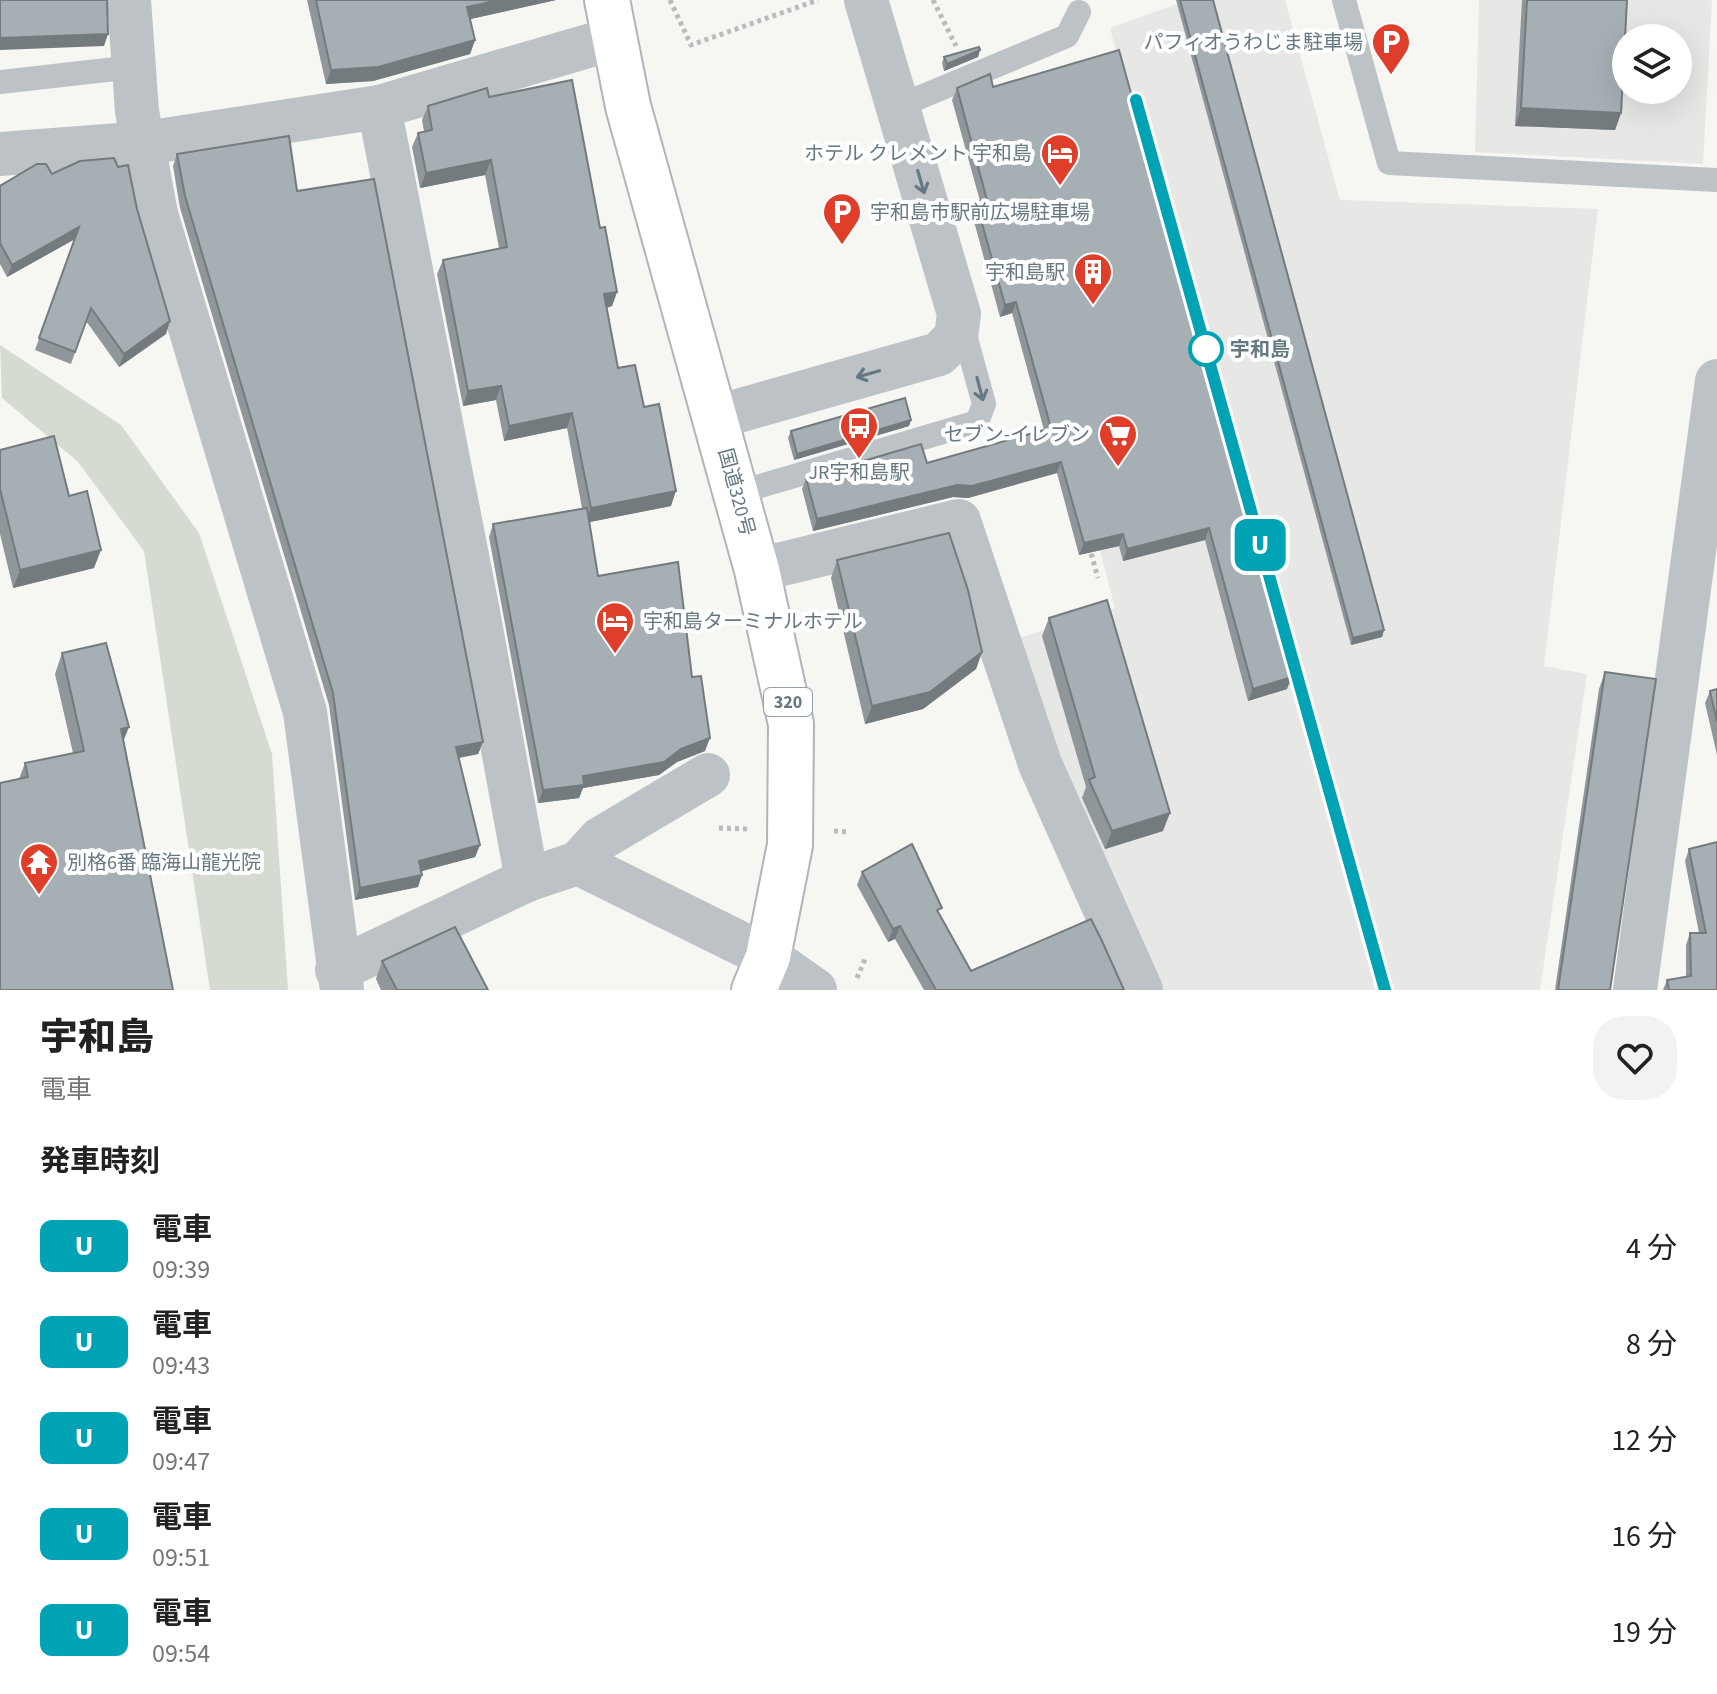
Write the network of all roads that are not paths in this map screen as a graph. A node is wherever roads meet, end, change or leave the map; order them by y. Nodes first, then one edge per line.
1 (129, 0) edge
2 (866, 0) edge
3 (1344, 0) edge
4 (1079, 12) dead end
5 (609, 20) edge
6 (0, 82) edge
7 (137, 98) junction
8 (899, 106) junction
9 (379, 107) junction
10 (0, 154) edge
11 (1717, 180) edge
12 (959, 314) junction
13 (1717, 381) edge
14 (717, 417) junction
15 (1712, 434) edge
16 (737, 493) junction
17 (757, 570) junction
18 (708, 775) dead end
19 (578, 863) junction
20 (527, 880) junction
21 (761, 974) edge
22 (339, 980) edge
23 (815, 990) edge
24 (1141, 990) edge
25 (1635, 990) edge

1 - 7 street
2 - 8 street
3 - 11 lane
4 - 8 lane
5 - 9 street
5 - 14 highway, 国道320号 / 320
6 - 7 lane
7 - 9 street
7 - 10 street
7 - 22 street
8 -> 12 street
9 - 20 street
12 -> 14 street
12 -> 16 lane
13 - 15 street
14 - 16 highway, 国道320号 / 320
15 - 25 street
16 - 17 highway, 国道320号 / 320
17 - 21 highway, 国道320号 / 320
17 - 24 street
18 - 19 street
19 - 20 street
19 - 21 street
20 - 22 street
21 - 23 street

